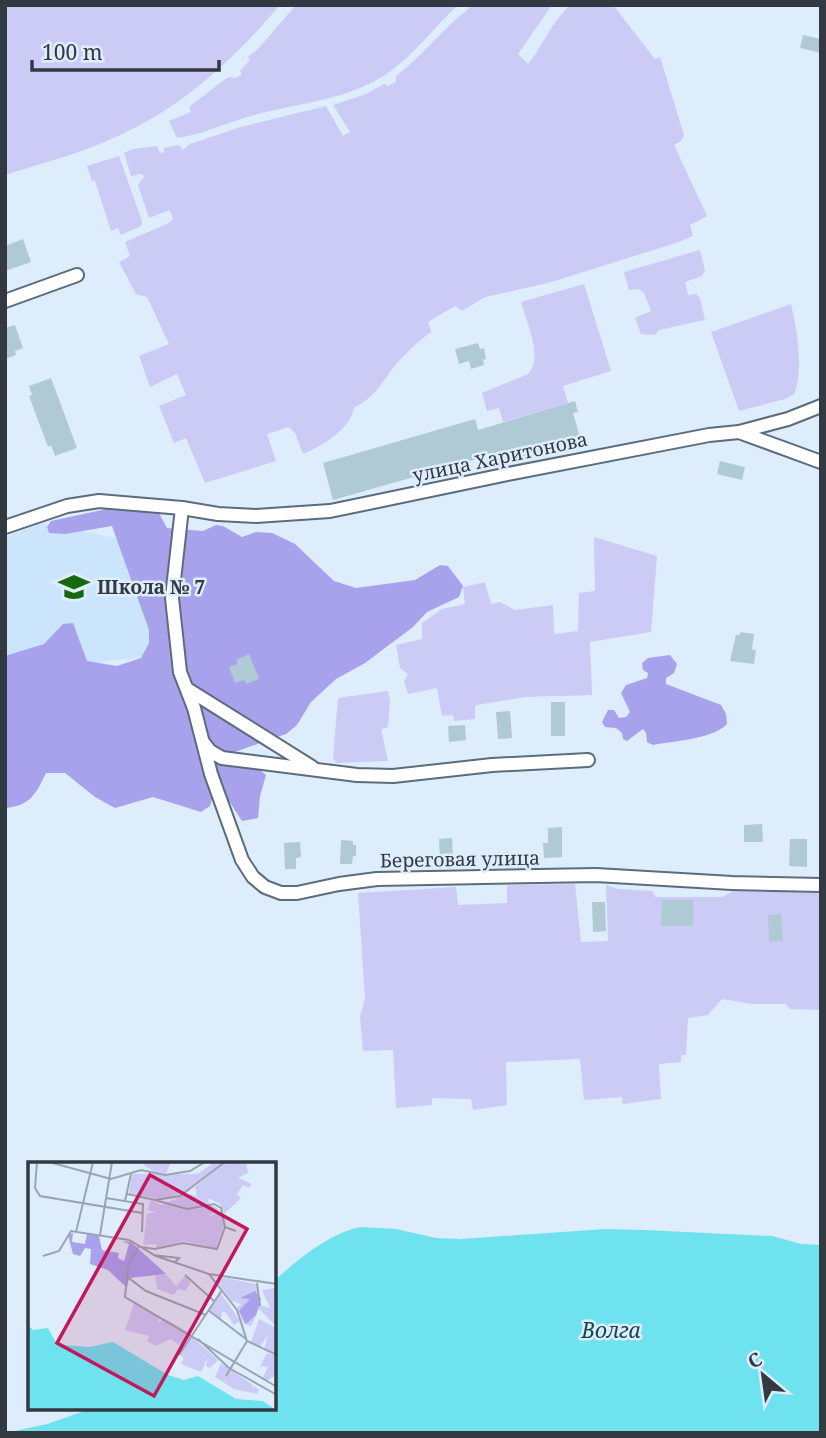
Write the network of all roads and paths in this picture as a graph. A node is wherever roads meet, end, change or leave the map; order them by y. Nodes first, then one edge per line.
1 (78, 275) dead end
2 (5, 302) edge
3 (821, 406) edge
4 (739, 432) junction
5 (821, 462) edge
6 (182, 508) junction
7 (5, 527) edge
8 (186, 687) junction
9 (202, 740) junction
10 (588, 760) dead end
11 (316, 769) junction
12 (821, 885) edge

1 - 2 street
3 - 4 street
4 - 5 street, улица Харитонова
4 - 6 street, улица Харитонова
6 - 7 street, улица Харитонова
6 - 8 street, Береговая улица
8 - 9 street, Береговая улица
8 - 11 street
9 - 11 street
9 - 12 street, Береговая улица
10 - 11 street

